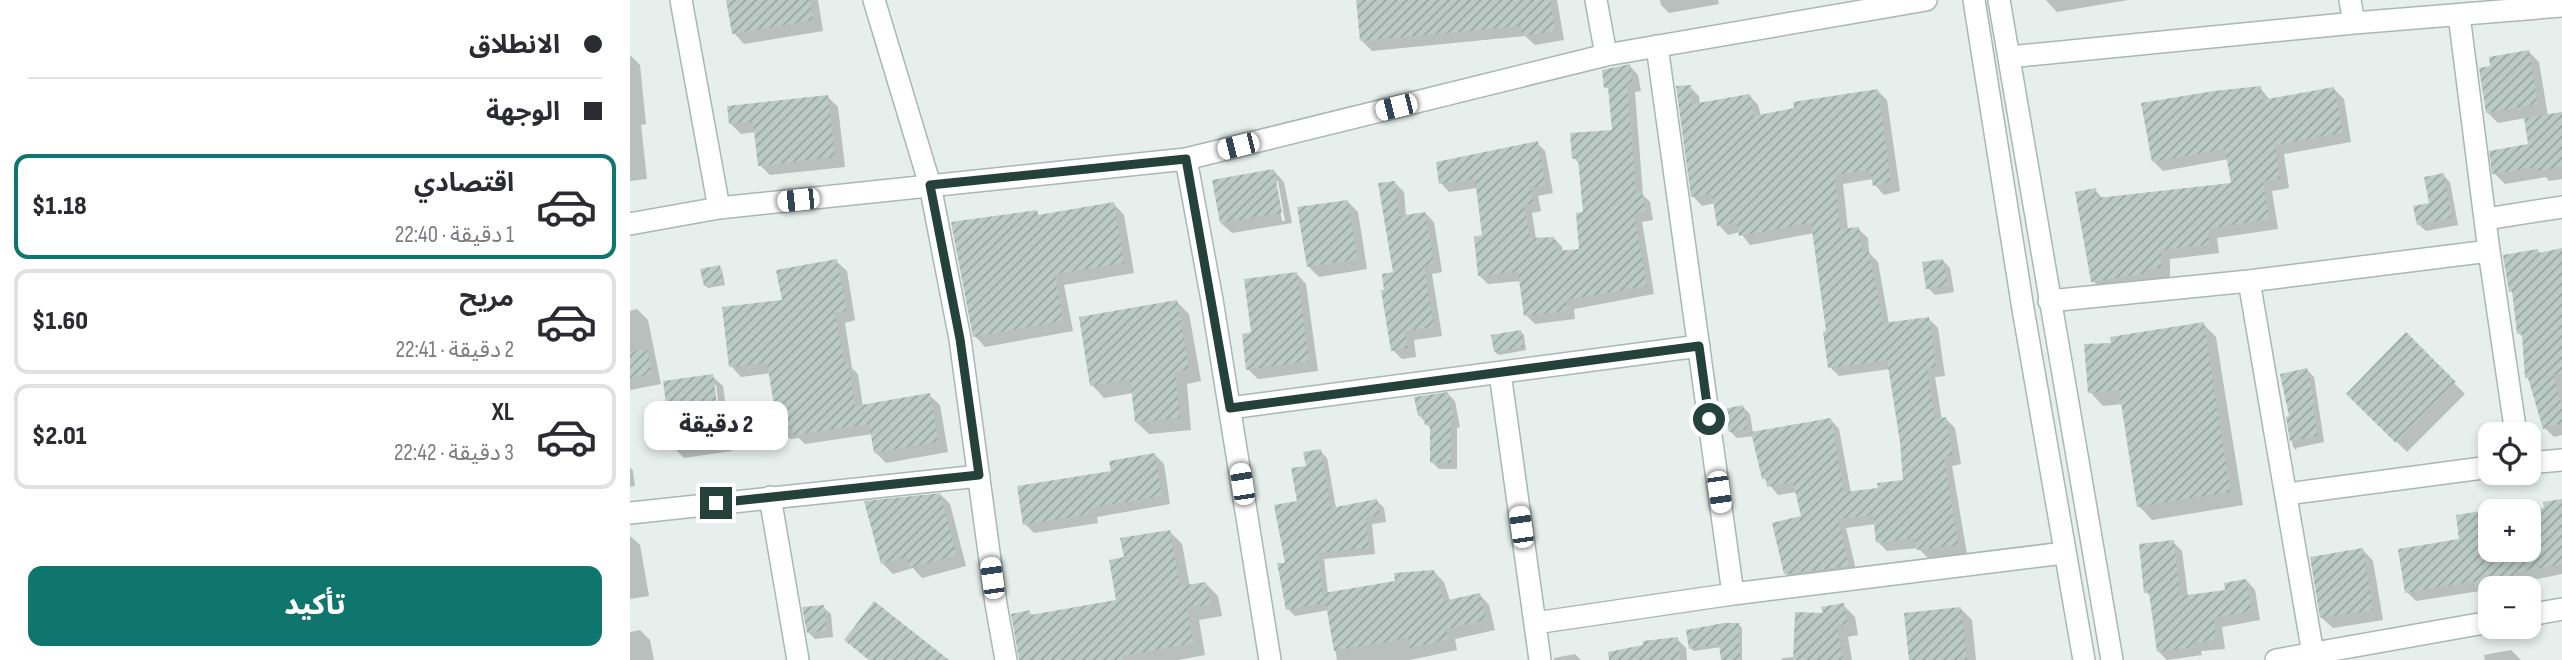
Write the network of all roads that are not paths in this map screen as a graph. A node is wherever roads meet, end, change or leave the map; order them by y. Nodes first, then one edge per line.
1 (681, 0) edge
2 (874, 0) edge
3 (1596, 0) edge
4 (1926, 0) edge
5 (1974, 0) edge
6 (1999, 0) edge
7 (2350, 0) edge
8 (2562, 6) edge
9 (2459, 15) junction
10 (2354, 23) junction
11 (1657, 46) junction
12 (1606, 55) junction
13 (2009, 57) junction
14 (1186, 159) junction
15 (930, 185) junction
16 (2562, 207) edge
17 (719, 208) junction
18 (2486, 219) junction
19 (630, 224) edge
20 (2489, 251) junction
21 (2249, 281) junction
22 (2049, 301) junction
23 (1699, 346) junction
24 (1500, 373) junction
25 (1230, 408) junction
26 (2514, 422) edge
27 (2562, 460) edge
28 (2541, 462) edge
29 (2478, 469) edge
30 (979, 475) junction
31 (2286, 495) junction
32 (770, 497) junction
33 (630, 513) edge
34 (2064, 553) junction
35 (1733, 594) junction
36 (2562, 609) edge
37 (2541, 613) edge
38 (1535, 623) junction
39 (2478, 624) edge
40 (2313, 654) junction
41 (798, 660) edge
42 (1006, 660) edge
43 (1270, 660) edge
44 (1540, 660) edge
45 (2084, 660) edge
46 (2112, 660) edge
47 (2276, 660) edge

1 - 17 street
2 - 15 street
3 - 12 street
4 - 11 street
5 - 34 street
6 - 13 street
7 - 10 street
8 - 9 street
9 - 10 street
9 - 18 street
10 - 13 street
11 - 12 street
11 - 23 street
12 - 14 street
13 - 22 street
14 - 15 street
14 - 25 street
15 - 17 street
15 - 30 street
16 - 18 street
17 - 19 street
18 - 20 street
20 - 21 street
20 - 26 street
21 - 22 street
21 - 31 street
22 - 46 street
23 - 24 street
23 - 35 street
24 - 25 street
24 - 38 street
25 - 43 street
27 - 28 street
29 - 31 street
30 - 32 street
30 - 42 street
31 - 40 street
32 - 33 street
32 - 41 street
34 - 35 street
34 - 45 street
35 - 38 street
36 - 37 street
38 - 44 street
39 - 40 street
40 - 47 street

